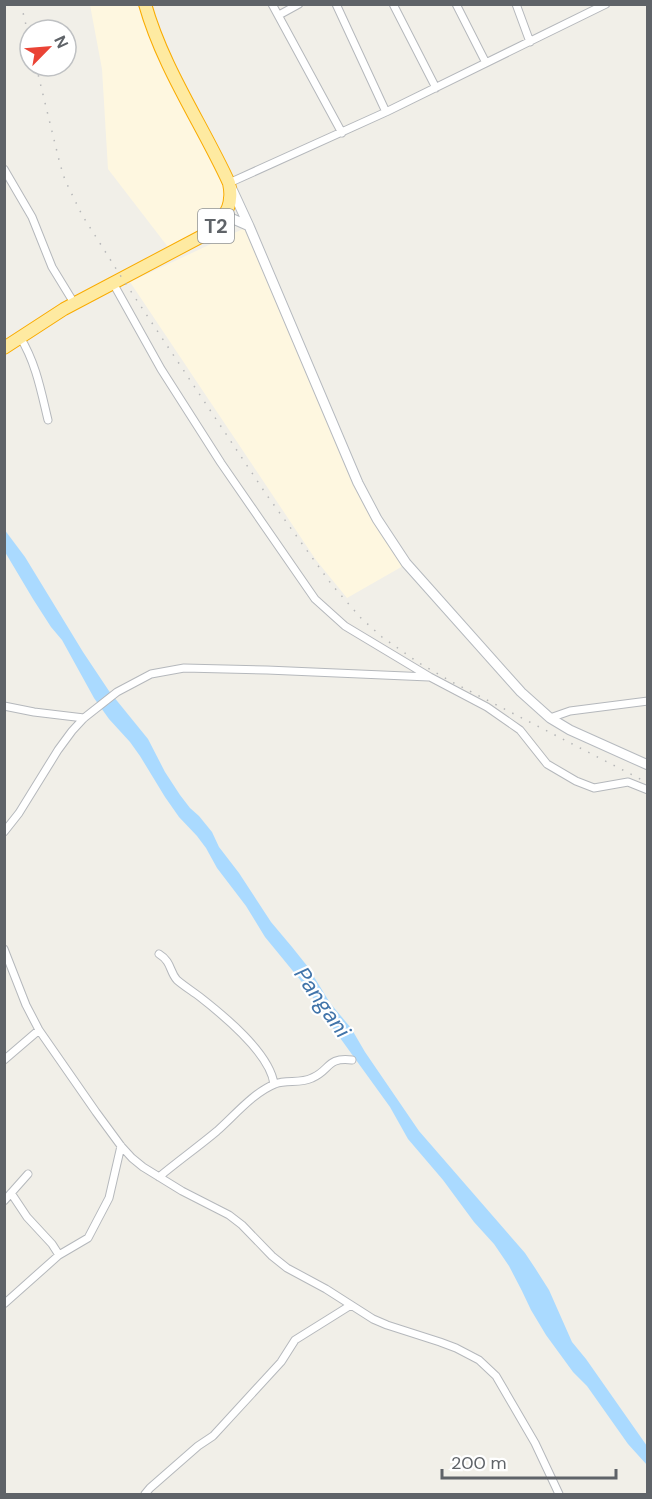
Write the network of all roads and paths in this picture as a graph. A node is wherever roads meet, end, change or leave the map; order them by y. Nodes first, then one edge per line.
1 (145, 4) edge
2 (272, 4) edge
3 (300, 4) edge
4 (336, 4) edge
5 (393, 4) edge
6 (456, 4) edge
7 (516, 4) edge
8 (604, 5) edge
9 (279, 15) junction
10 (530, 42) junction
11 (486, 63) junction
12 (436, 88) junction
13 (386, 112) junction
14 (342, 133) junction
15 (4, 169) edge
16 (229, 183) junction
17 (224, 215) junction
18 (249, 226) junction
19 (113, 283) junction
20 (74, 303) junction
21 (20, 337) junction
22 (4, 348) edge
23 (48, 420) dead end
24 (430, 677) junction
25 (648, 701) edge
26 (4, 706) edge
27 (84, 718) junction
28 (550, 718) junction
29 (648, 765) edge
30 (648, 790) edge
31 (4, 832) edge
32 (4, 950) edge
33 (159, 954) dead end
34 (39, 1030) junction
35 (5, 1058) edge
36 (352, 1060) dead end
37 (274, 1084) junction
38 (121, 1146) junction
39 (28, 1174) dead end
40 (159, 1177) junction
41 (11, 1192) junction
42 (4, 1201) edge
43 (59, 1255) junction
44 (4, 1304) edge
45 (351, 1305) junction
46 (145, 1494) edge
47 (559, 1494) edge

1 - 16 highway, T2
2 - 9 street
3 - 9 street
4 - 13 street
5 - 12 street
6 - 11 street
7 - 10 street
8 - 10 street
9 - 14 street
10 - 11 street
11 - 12 street
12 - 13 street
13 - 14 street
14 - 16 street
15 - 20 street
16 - 17 highway, T2
16 - 18 main road
17 - 18 main road
17 - 19 highway, T2
18 - 28 main road
19 - 20 highway, T2
19 - 24 street
20 - 21 highway, T2
21 - 22 highway, T2
21 - 23 street
24 - 27 street
24 - 30 street
25 - 28 street
26 - 27 street
27 - 31 street
28 - 29 main road
32 - 34 street
33 - 37 street
34 - 35 street
34 - 38 street
36 - 37 street
37 - 40 street
38 - 40 street
38 - 43 street
39 - 41 street
40 - 45 street
41 - 42 street
41 - 43 street
43 - 44 street
45 - 46 street
45 - 47 street

